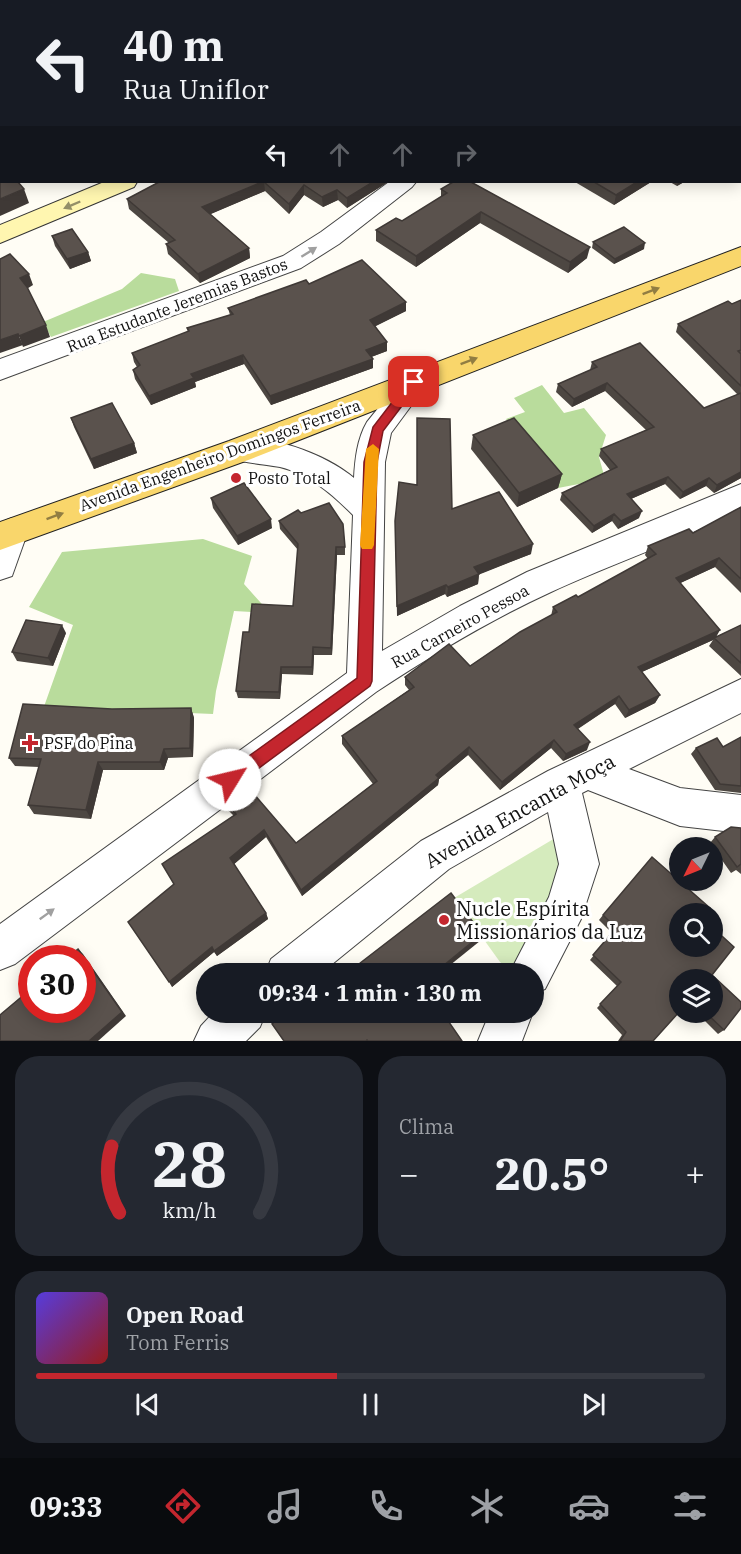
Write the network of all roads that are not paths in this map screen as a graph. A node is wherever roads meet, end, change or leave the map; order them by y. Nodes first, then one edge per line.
1 (123, 183) edge
2 (403, 183) edge
3 (0, 235) edge
4 (741, 256) edge
5 (0, 370) edge
6 (414, 382) junction
7 (240, 450) junction
8 (741, 496) edge
9 (368, 510) junction
10 (6, 534) edge
11 (0, 566) edge
12 (364, 681) junction
13 (741, 695) edge
14 (574, 778) junction
15 (741, 814) edge
16 (0, 949) edge
17 (300, 963) edge
18 (536, 963) edge
19 (234, 1023) edge
20 (507, 1023) edge
21 (216, 1041) edge
22 (500, 1041) edge

1 -> 3 main road
5 -> 2 street, Rua Estudante Jeremias Bastos
6 -> 4 main road, Avenida Engenheiro Domingos Ferreira
6 - 7 main road, Avenida Engenheiro Domingos Ferreira
6 - 9 street
7 - 9 street
10 -> 7 main road, Avenida Engenheiro Domingos Ferreira
8 - 12 street, Rua Carneiro Pessoa
9 - 12 street
10 - 11 street
16 -> 12 street, Rua Carneiro Pessoa
13 - 14 street, Avenida Encanta Moça
14 - 15 street
14 - 17 street, Avenida Encanta Moça
14 - 18 street
19 - 21 street
20 - 22 street

